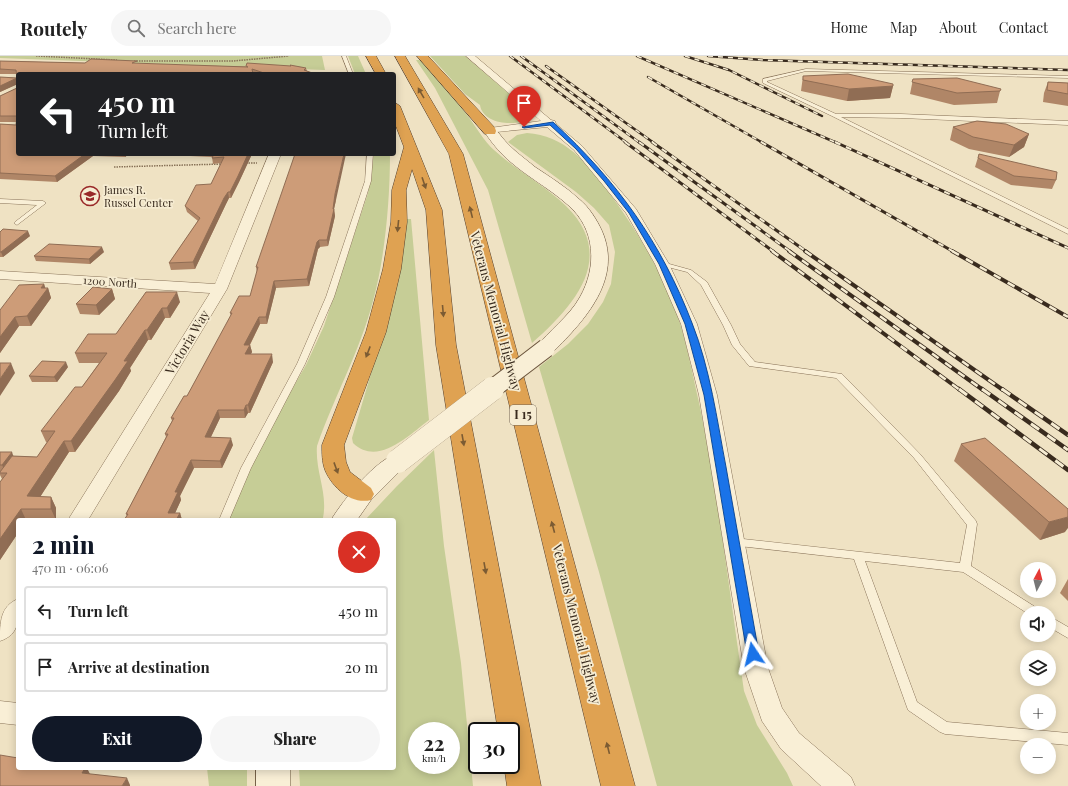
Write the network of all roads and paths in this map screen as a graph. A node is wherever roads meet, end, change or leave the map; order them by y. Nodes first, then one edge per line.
1 (36, 56) edge
2 (289, 56) edge
3 (344, 56) edge
4 (371, 56) edge
5 (400, 56) edge
6 (422, 56) edge
7 (470, 56) edge
8 (122, 60) edge
9 (128, 60) edge
10 (350, 72) edge
11 (380, 72) edge
12 (1068, 77) edge
13 (396, 111) edge
14 (834, 115) junction
15 (551, 123) junction
16 (1068, 123) edge
17 (490, 131) junction
18 (411, 147) junction
19 (274, 156) edge
20 (370, 156) edge
21 (243, 163) edge
22 (259, 163) dead end
23 (227, 164) edge
24 (114, 167) dead end
25 (0, 201) edge
26 (11, 202) junction
27 (0, 209) edge
28 (17, 223) dead end
29 (1068, 232) edge
30 (662, 264) junction
31 (2, 277) edge
32 (220, 289) junction
33 (362, 494) junction
34 (79, 518) edge
35 (225, 518) edge
36 (345, 518) edge
37 (733, 542) junction
38 (858, 555) junction
39 (965, 568) junction
40 (1025, 606) edge
41 (16, 611) edge
42 (1056, 625) edge
43 (0, 632) edge
44 (1068, 633) edge
45 (0, 712) edge
46 (16, 714) edge
47 (1068, 739) edge
48 (272, 770) edge
49 (273, 786) edge
50 (524, 786) edge
51 (618, 786) edge
52 (841, 786) edge

1 - 8 path
2 - 9 path
3 - 10 lane
4 - 11 highway
51 -> 5 highway, Veterans Memorial Highway / I 15
6 - 17 highway
7 - 15 street
12 - 14 lane
13 - 18 highway
14 - 16 lane
14 - 29 lane
15 - 17 street
15 - 30 street
17 - 33 main road, bridge
18 -> 33 highway
18 -> 50 highway
19 - 32 street, Victoria Way
20 - 35 lane
21 - 22 path
23 - 24 path
25 - 26 lane
26 - 27 lane
26 - 28 lane
30 - 37 street
30 - 39 lane
31 - 32 street, 1200 North
32 - 34 street, Victoria Way
33 - 36 main road
37 - 38 lane
37 - 52 street
38 - 39 lane
38 - 47 lane
39 - 40 lane
41 - 43 street
42 - 44 lane
45 - 46 street
48 - 49 main road

